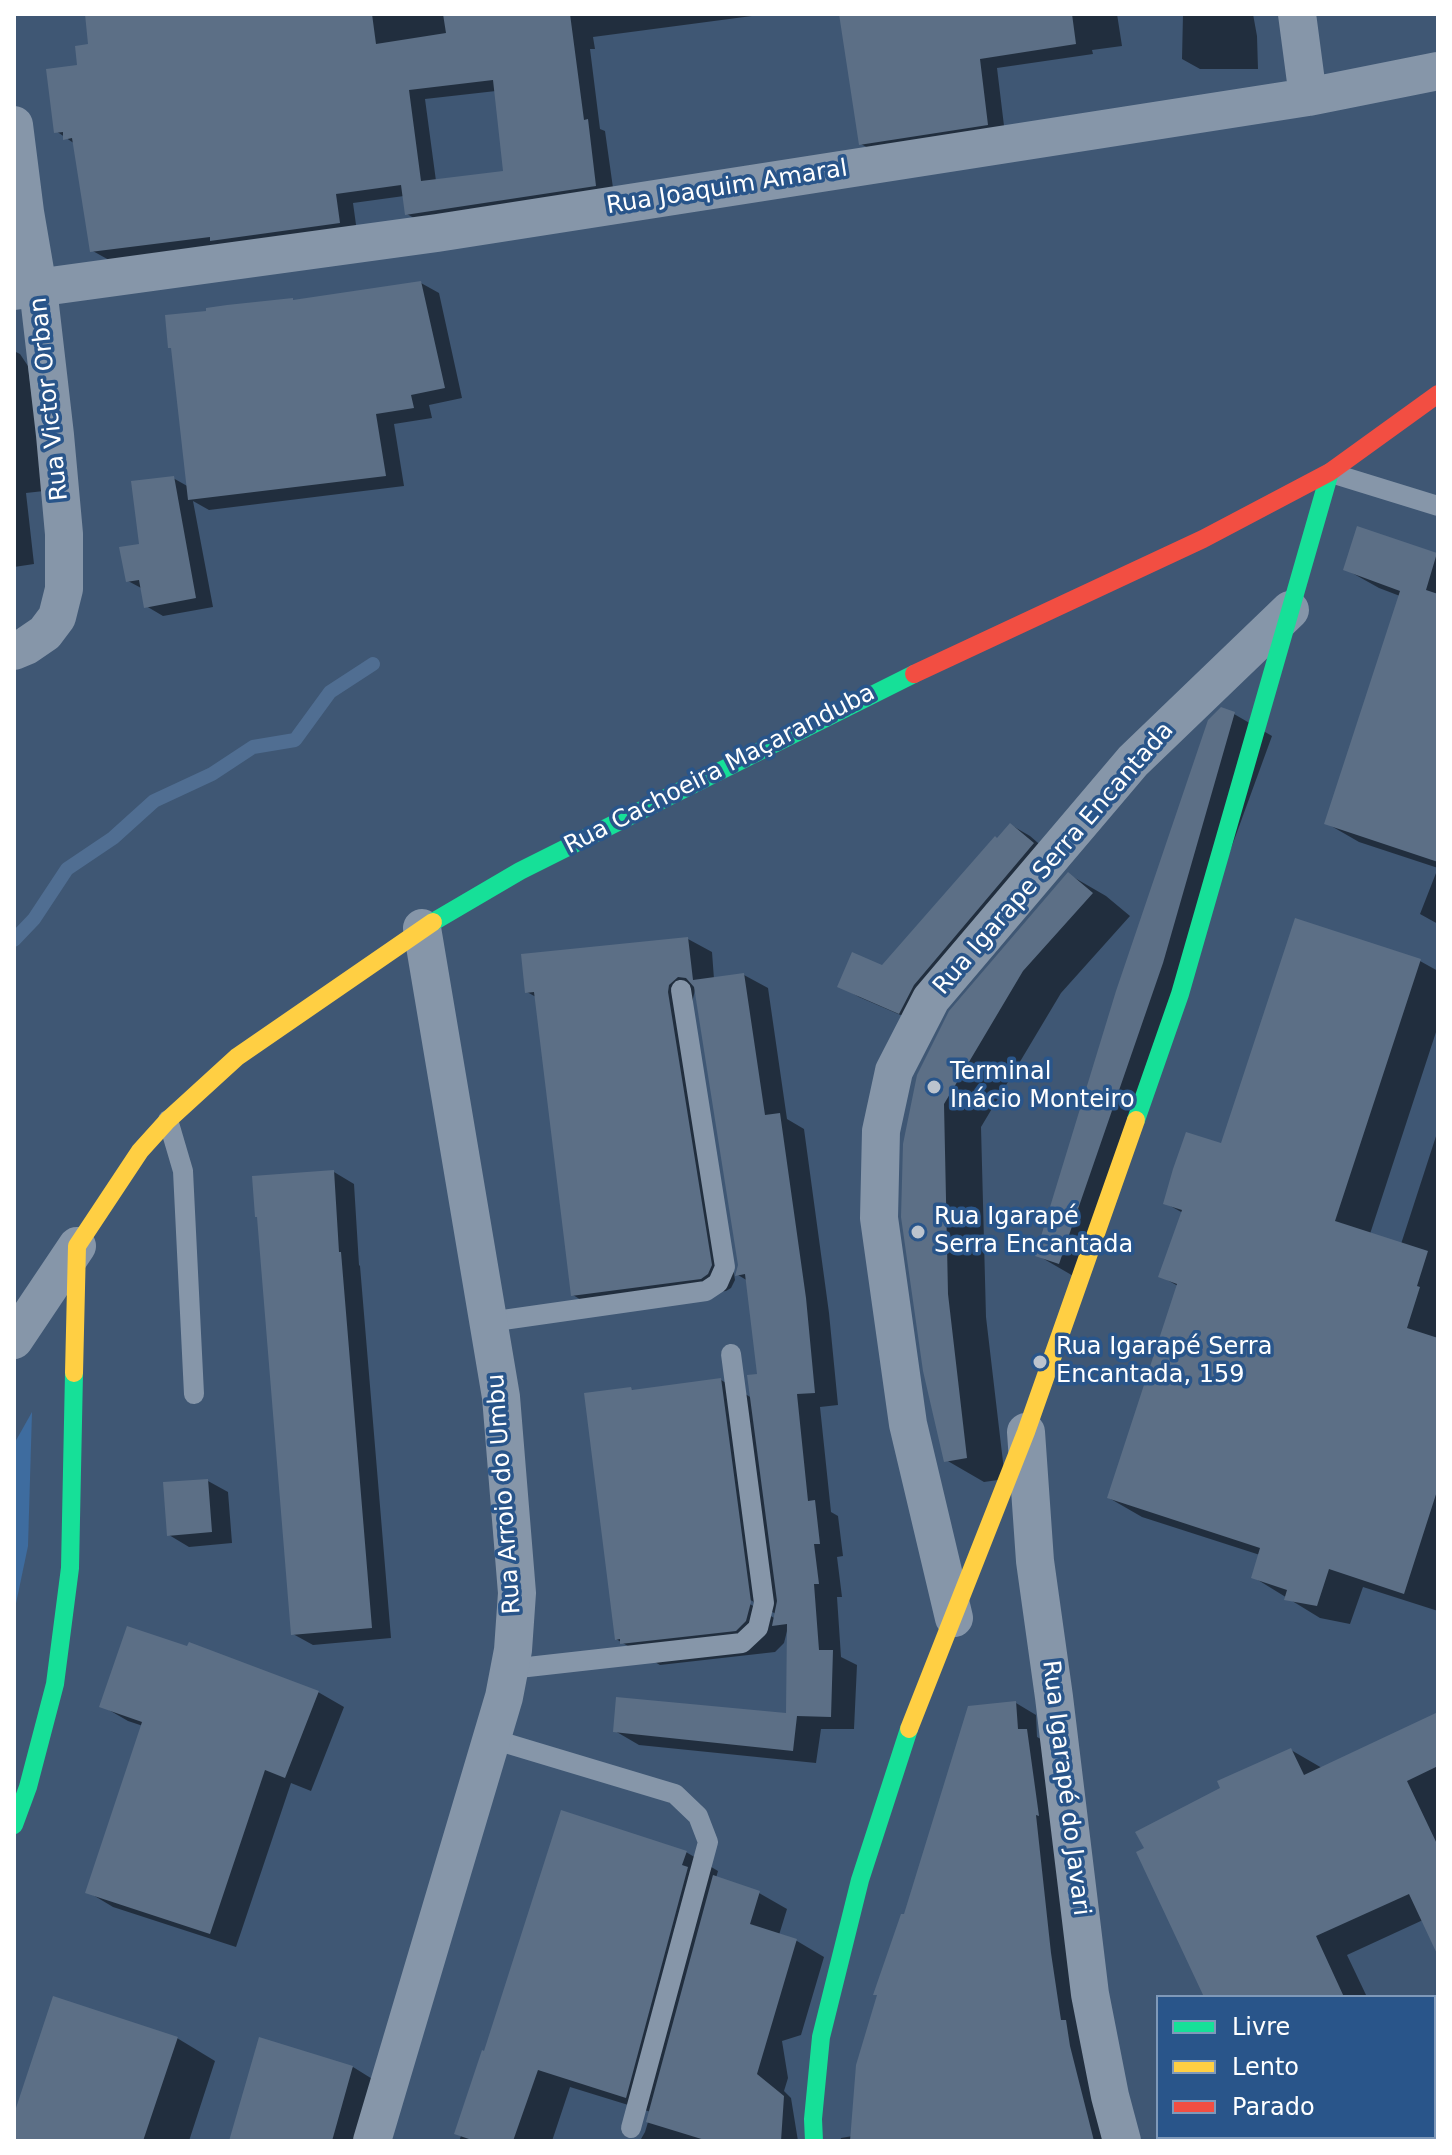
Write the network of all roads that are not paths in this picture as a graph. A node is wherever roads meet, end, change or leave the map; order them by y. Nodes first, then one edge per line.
1 (1297, 14) edge
2 (1438, 71) edge
3 (1308, 97) junction
4 (14, 125) edge
5 (26, 290) edge
6 (1438, 394) edge
7 (1330, 472) junction
8 (1438, 506) edge
9 (1290, 610) junction
10 (14, 651) edge
11 (422, 928) junction
12 (681, 990) dead end
13 (168, 1120) junction
14 (77, 1246) junction
15 (489, 1322) junction
16 (14, 1340) edge
17 (731, 1354) dead end
18 (194, 1394) dead end
19 (1026, 1432) junction
20 (954, 1618) junction
21 (510, 1669) junction
22 (492, 1739) junction
23 (14, 1825) edge
24 (631, 2128) dead end
25 (372, 2141) edge
26 (814, 2141) edge
27 (1122, 2141) edge

1 - 3 street
2 - 3 street, Rua Joaquim Amaral
3 - 5 street, Rua Joaquim Amaral
4 - 5 street, Rua Victor Orban
5 - 10 street, Rua Victor Orban
6 - 7 street, Rua Cachoeira Maçaranduba
7 - 8 lane
7 - 9 street, Rua Igarape Serra Encantada
7 - 11 street, Rua Cachoeira Maçaranduba
9 - 19 street, Rua Igarape Serra Encantada
9 - 20 street, Rua Igarape Serra Encantada
11 - 13 street, Rua Cachoeira Maçaranduba
11 - 15 street, Rua Arroio do Umbu
12 - 15 lane
13 - 14 street, Rua Cachoeira Maçaranduba
13 - 18 lane
14 - 16 street, Rua Cachoeira Maçaranduba
14 - 23 street
15 - 21 street, Rua Arroio do Umbu
17 - 21 lane
19 - 20 street, Rua Igarape Serra Encantada
19 - 27 street, Rua Igarapé do Javari
20 - 26 street, Rua Igarape Serra Encantada
21 - 22 street, Rua Arroio do Umbu
22 - 24 lane
22 - 25 street, Rua Arroio do Umbu

